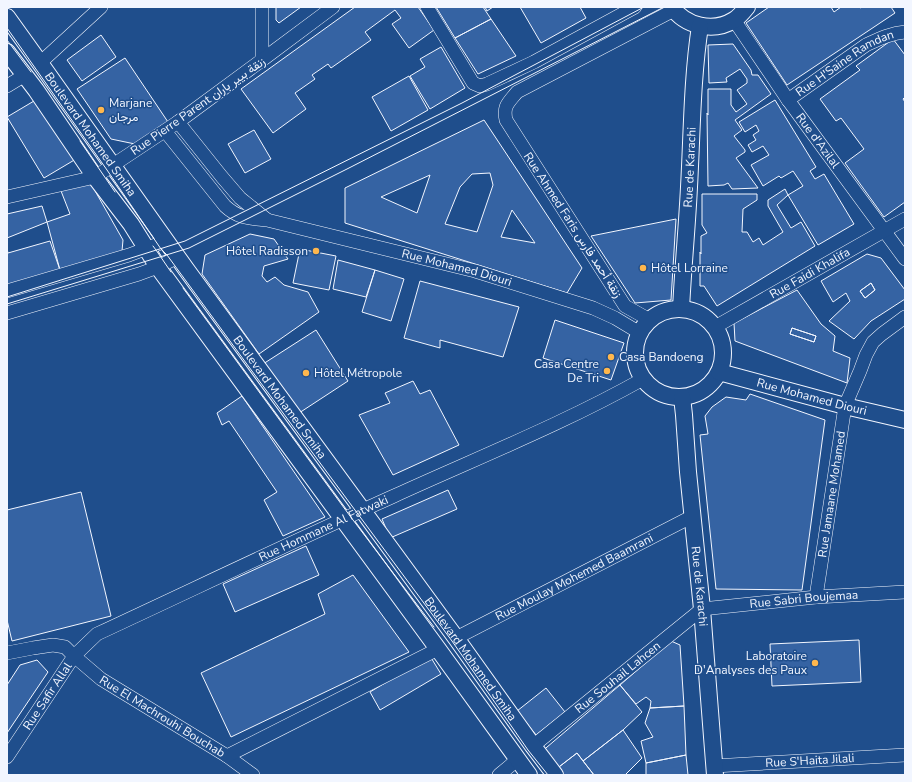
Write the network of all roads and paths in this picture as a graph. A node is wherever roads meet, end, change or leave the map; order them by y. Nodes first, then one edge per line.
1 (101, 7) edge
2 (262, 7) edge
3 (332, 7) edge
4 (427, 7) edge
5 (635, 7) edge
6 (747, 7) edge
7 (673, 9) edge
8 (7, 17) edge
9 (734, 20) junction
10 (700, 26) junction
11 (905, 32) edge
12 (7, 52) edge
13 (262, 60) junction
14 (40, 63) junction
15 (25, 75) junction
16 (7, 86) edge
17 (788, 100) junction
18 (178, 122) junction
19 (165, 131) junction
20 (114, 166) junction
21 (96, 177) junction
22 (7, 197) edge
23 (905, 219) edge
24 (267, 220) junction
25 (884, 231) junction
26 (166, 241) junction
27 (146, 248) junction
28 (178, 257) junction
29 (905, 259) edge
30 (158, 267) junction
31 (7, 291) edge
32 (681, 309) junction
33 (7, 313) edge
34 (905, 317) edge
35 (650, 320) junction
36 (715, 327) junction
37 (640, 333) junction
38 (719, 372) junction
39 (643, 379) junction
40 (682, 397) junction
41 (845, 406) junction
42 (905, 420) edge
43 (362, 510) junction
44 (693, 516) junction
45 (343, 519) junction
46 (905, 592) edge
47 (816, 597) junction
48 (702, 608) junction
49 (456, 638) junction
50 (438, 649) junction
51 (7, 654) edge
52 (74, 656) junction
53 (533, 746) junction
54 (905, 755) edge
55 (227, 756) junction
56 (7, 757) edge
57 (517, 760) junction
58 (714, 770) edge
59 (253, 775) edge
60 (498, 775) edge
61 (529, 775) edge
62 (555, 775) edge

1 - 14 street
2 - 13 street
3 - 13 street, Rue Pierre Parent زنقة بيير باران
4 - 5 street
6 - 9 street
7 - 10 street
7 - 35 street, Rue Ahmed Faris زنقة أحمد فارس
8 - 14 street, Boulevard Mohamed Smiha
9 - 10 street
9 - 17 street, Rue d'Azilal
10 - 32 street, Rue de Karachi
11 - 17 street, Rue H'Saine Ramdan
12 - 15 street, Boulevard Mohamed Smiha
13 - 18 street, Rue Pierre Parent زنقة بيير باران
14 - 20 street, Boulevard Mohamed Smiha
15 - 16 street
15 - 21 street, Boulevard Mohamed Smiha
17 - 25 street, Rue d'Azilal
18 - 19 street, Rue Pierre Parent زنقة بيير باران
18 - 24 street
19 - 20 street, Rue Pierre Parent زنقة بيير باران
19 - 24 street, Rue Mohamed Diouri
20 - 21 street, Rue Pierre Parent زنقة بيير باران
20 - 26 street, Boulevard Mohamed Smiha
21 - 22 street, Rue Pierre Parent زنقة بيير باران
21 - 27 street, Boulevard Mohamed Smiha
23 - 25 street, Rue Faidi Khalifa
24 - 37 street, Rue Mohamed Diouri
25 - 29 street, Rue d'Azilal
25 - 36 street, Rue Faidi Khalifa
26 - 27 street
26 - 28 street, Boulevard Mohamed Smiha
27 - 30 street, Boulevard Mohamed Smiha
27 - 31 street
28 - 30 street
28 - 43 street, Boulevard Mohamed Smiha
30 - 33 street
30 - 45 street, Boulevard Mohamed Smiha
32 - 35 street
32 - 36 street
34 - 41 street, Rue Jamaane Mohamed
35 - 37 street
36 - 38 street
37 - 39 street
38 - 40 street
38 - 41 street, Rue Mohamed Diouri
39 - 40 street
39 - 43 street, Rue Hommane Al Fatwaki
40 - 44 street, Rue de Karachi
41 - 42 street, Rue Mohamed Diouri
41 - 47 street, Rue Jamaane Mohamed
43 - 45 street, Rue Hommane Al Fatwaki
43 - 49 street, Boulevard Mohamed Smiha
44 - 48 street, Rue de Karachi
44 - 49 street, Rue Moulay Mohemed Baamrani
45 - 50 street, Boulevard Mohamed Smiha
45 - 52 street, Rue Hommane Al Fatwaki
46 - 47 street, Rue Sabri Boujemaa
47 - 48 street, Rue Sabri Boujemaa
48 - 53 street, Rue Souhail Lahcen
48 - 58 street, Rue de Karachi
49 - 53 street, Boulevard Mohamed Smiha
50 - 55 street
50 - 57 street, Boulevard Mohamed Smiha
51 - 52 street
52 - 55 street, Rue El Machrouhi Bouchab
52 - 56 street, Rue Safir Allal
53 - 62 street, Boulevard Mohamed Smiha
54 - 58 street, Rue S'Haita Jilali
55 - 59 street, Rue El Machrouhi Bouchab
57 - 60 street
57 - 61 street, Boulevard Mohamed Smiha

